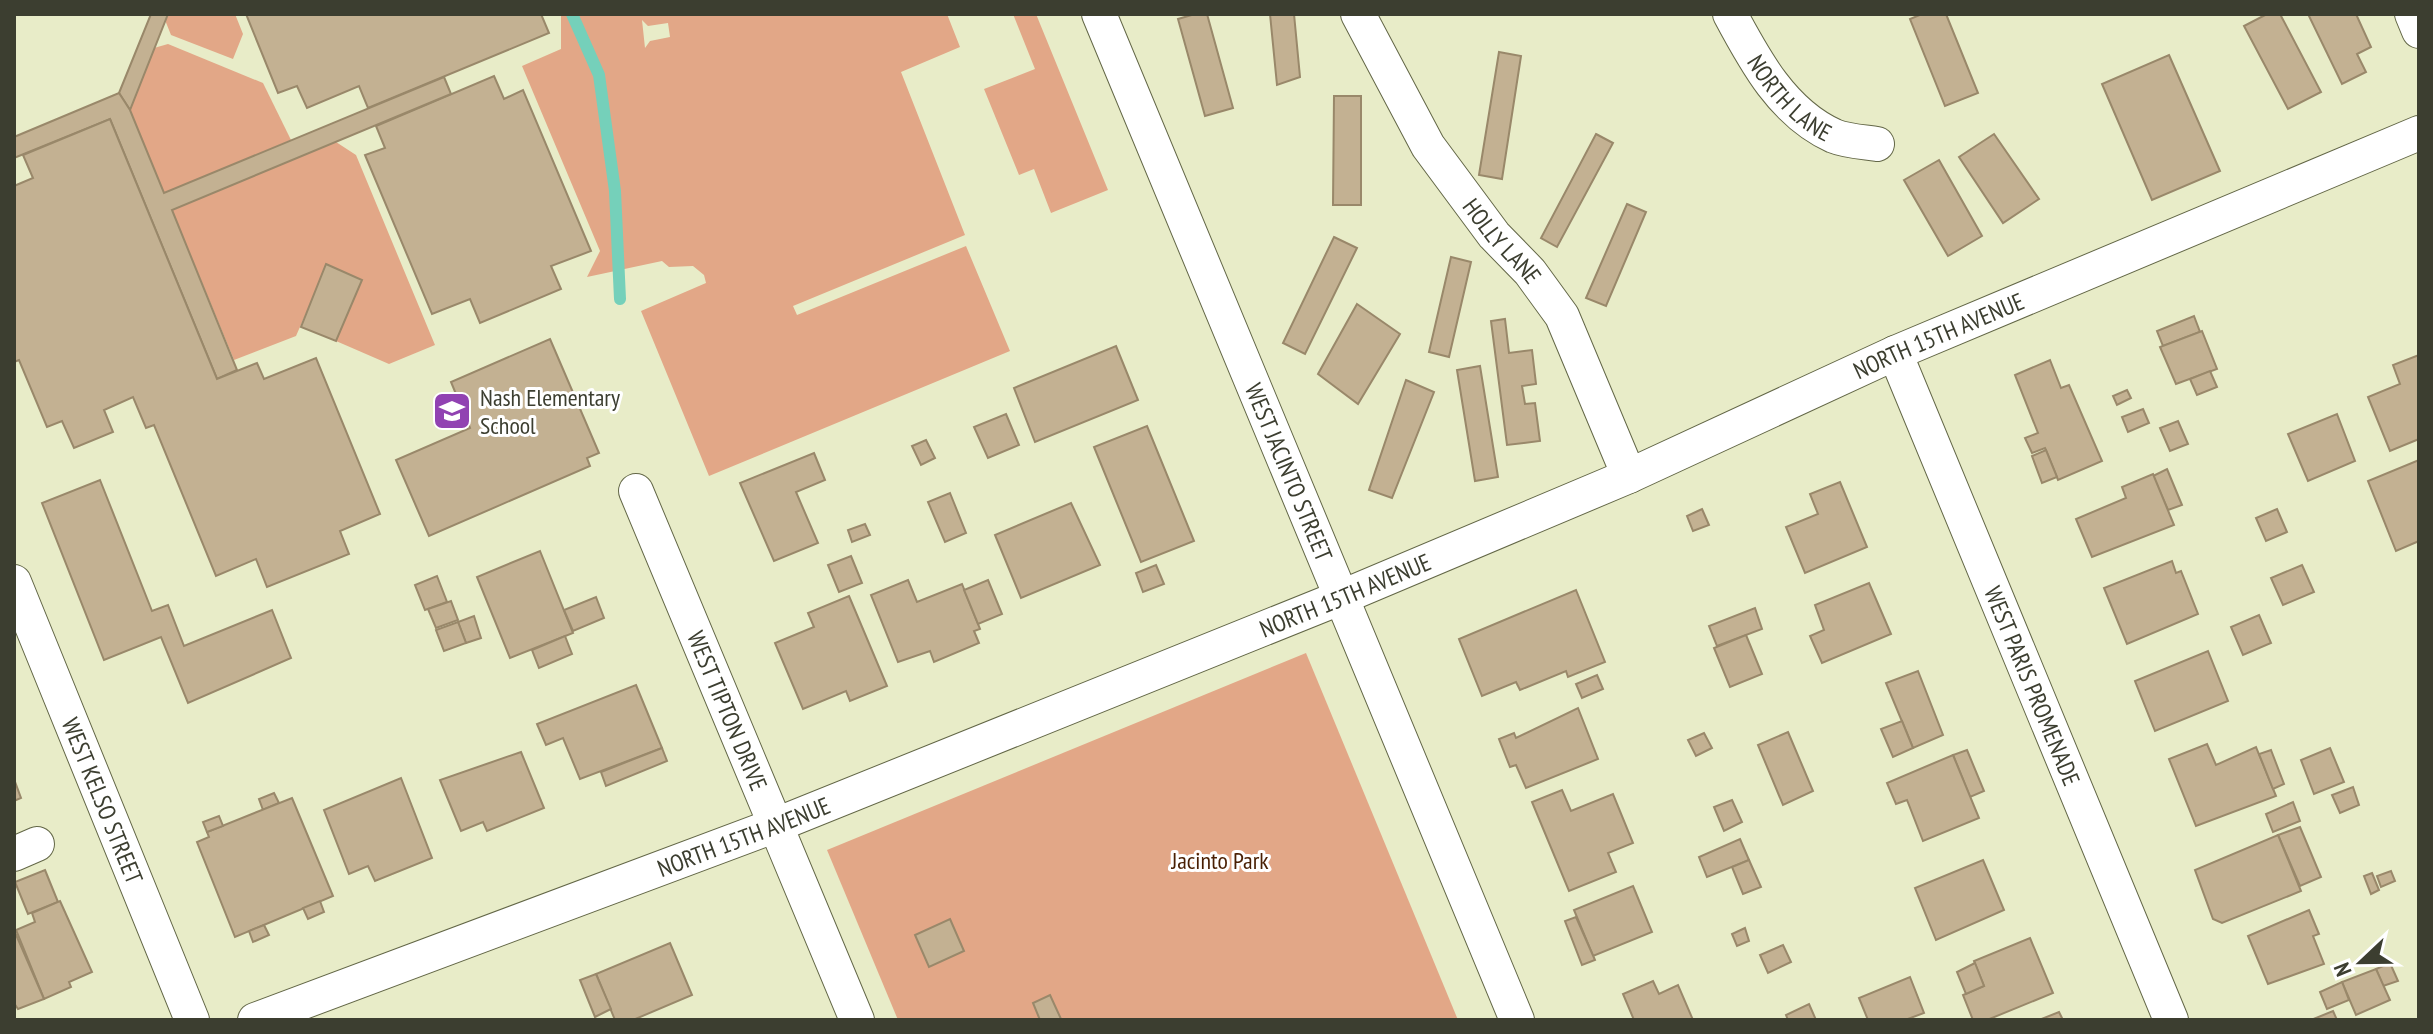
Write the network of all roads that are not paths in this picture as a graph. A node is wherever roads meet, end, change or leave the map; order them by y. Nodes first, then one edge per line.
1 (1099, 14) edge
2 (1358, 14) edge
3 (1730, 14) edge
4 (2412, 14) edge
5 (2419, 31) edge
6 (2419, 133) edge
7 (1877, 144) dead end
8 (1895, 353) junction
9 (1629, 476) junction
10 (636, 491) dead end
11 (14, 582) edge
12 (1342, 597) junction
13 (776, 825) junction
14 (192, 1020) edge
15 (255, 1020) edge
16 (857, 1020) edge
17 (1517, 1020) edge
18 (2171, 1020) edge

1 - 12 street, WEST JACINTO STREET
2 - 9 street, HOLLY LANE
3 - 7 street, NORTH LANE
4 - 5 street
6 - 8 street, NORTH 15TH AVENUE
8 - 9 street, NORTH 15TH AVENUE
8 - 18 street, WEST PARIS PROMENADE
9 - 12 street, NORTH 15TH AVENUE
10 - 13 street, WEST TIPTON DRIVE
11 - 14 street, WEST KELSO STREET
12 - 13 street, NORTH 15TH AVENUE
12 - 17 street, WEST JACINTO STREET
13 - 15 street, NORTH 15TH AVENUE
13 - 16 street, WEST TIPTON DRIVE

